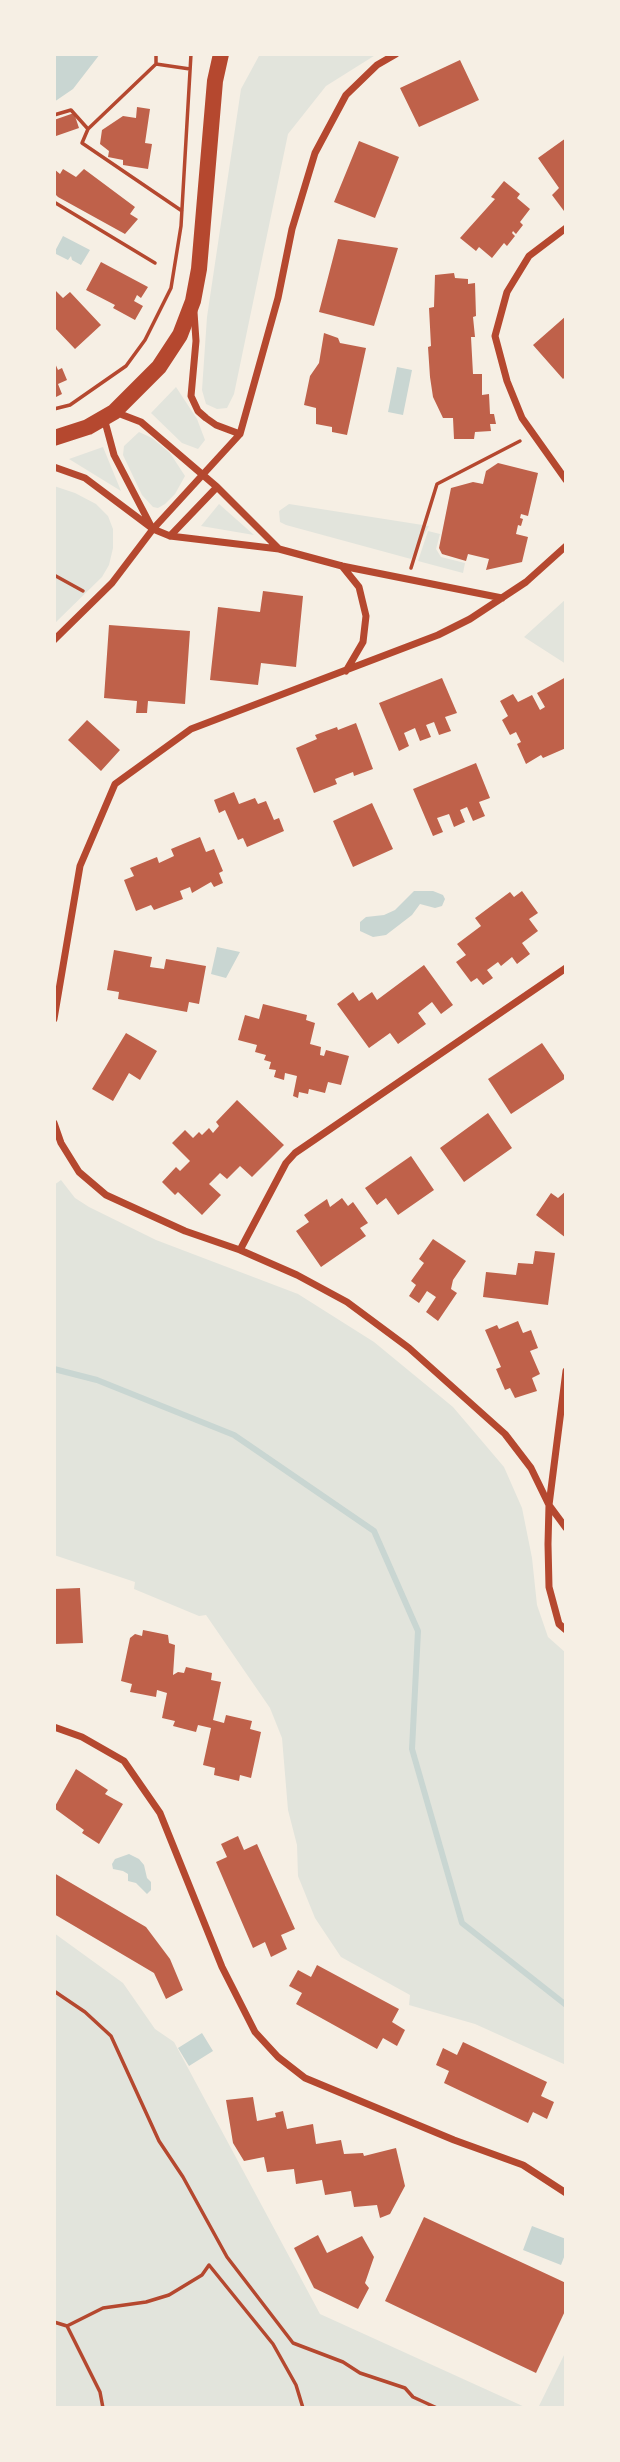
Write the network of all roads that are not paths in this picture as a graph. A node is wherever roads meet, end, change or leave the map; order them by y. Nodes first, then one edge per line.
1 (221, 54) edge
2 (396, 54) edge
3 (566, 228) edge
4 (193, 301) junction
5 (109, 415) junction
6 (240, 434) junction
7 (54, 438) edge
8 (54, 467) edge
9 (202, 474) junction
10 (566, 480) edge
11 (217, 487) junction
12 (153, 529) junction
13 (170, 536) junction
14 (566, 546) edge
15 (279, 549) junction
16 (342, 566) junction
17 (502, 598) junction
18 (54, 640) edge
19 (346, 671) junction
20 (566, 968) edge
21 (54, 1019) edge
22 (54, 1123) edge
23 (240, 1250) junction
24 (566, 1371) edge
25 (549, 1505) junction
26 (566, 1528) edge
27 (566, 1630) edge
28 (54, 1727) edge
29 (566, 2193) edge

1 - 4 main road
2 - 6 street
3 - 10 street
4 - 5 main road
4 - 6 street
5 - 7 main road
5 - 9 street
5 - 12 street
6 - 9 street
8 - 12 street
9 - 11 street
9 - 12 street
11 - 13 street
11 - 15 street
12 - 13 street
12 - 18 street
13 - 15 street
14 - 17 street
15 - 16 street
16 - 17 street
16 - 19 street
17 - 19 street
19 - 21 street
20 - 23 street
22 - 23 street
23 - 25 street
24 - 25 street
25 - 26 street
25 - 27 street
28 - 29 street

